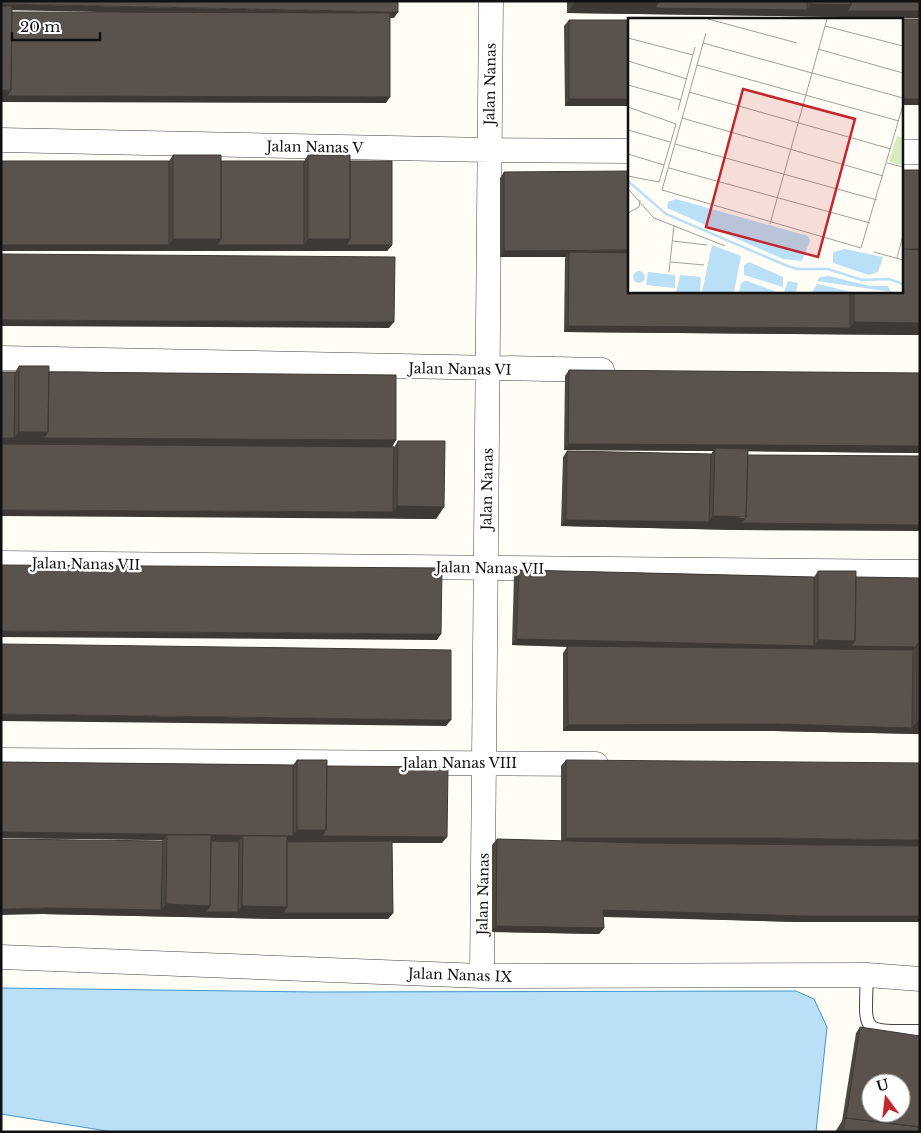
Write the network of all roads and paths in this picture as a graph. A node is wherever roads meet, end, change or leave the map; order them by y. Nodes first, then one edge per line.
1 (491, 1) edge
2 (1, 140) edge
3 (489, 150) junction
4 (628, 151) edge
5 (904, 152) edge
6 (920, 152) edge
7 (1, 358) edge
8 (489, 370) junction
9 (626, 371) edge
10 (1, 563) edge
11 (486, 568) junction
12 (920, 572) edge
13 (1, 760) edge
14 (484, 763) junction
15 (623, 764) edge
16 (1, 957) edge
17 (867, 975) junction
18 (482, 976) junction
19 (920, 979) edge
20 (920, 1031) edge

1 - 3 street, Jalan Nanas
2 - 3 street, Jalan Nanas V
3 - 4 street, Jalan Nanas V
3 - 8 street, Jalan Nanas
5 - 6 street
7 - 8 street, Jalan Nanas VI
8 - 9 street, Jalan Nanas VI
8 - 11 street, Jalan Nanas
10 - 11 street, Jalan Nanas VII
11 - 12 street, Jalan Nanas VII
11 - 14 street, Jalan Nanas
13 - 14 street, Jalan Nanas VIII
14 - 15 street, Jalan Nanas VIII
14 - 18 street, Jalan Nanas
16 - 18 street, Jalan Nanas IX
17 - 18 street, Jalan Nanas IX
17 - 19 street, Jalan Nanas IX
17 - 20 lane

